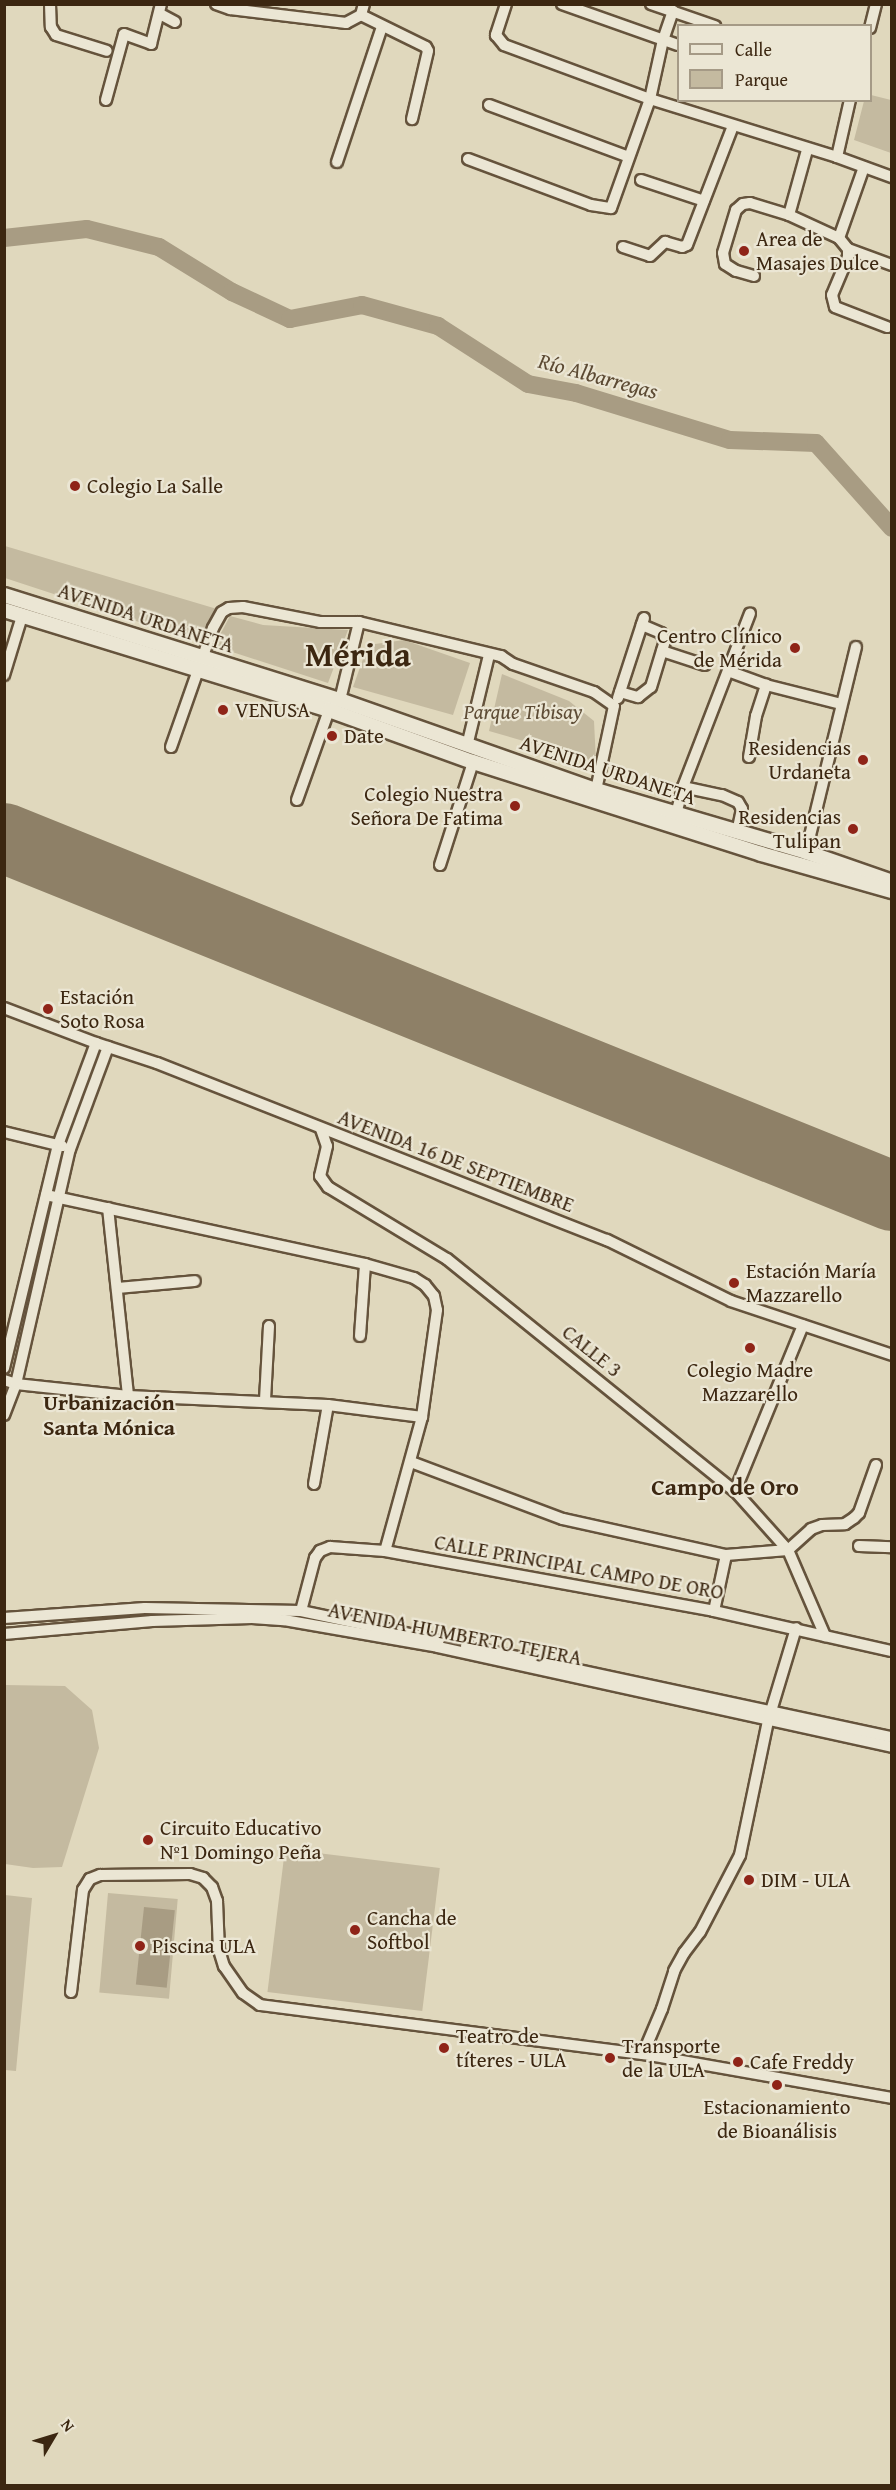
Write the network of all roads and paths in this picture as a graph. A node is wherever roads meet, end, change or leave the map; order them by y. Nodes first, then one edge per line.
1 (51, 4) edge
2 (216, 4) edge
3 (506, 4) edge
4 (562, 4) edge
5 (651, 4) edge
6 (876, 4) edge
7 (161, 9) edge
8 (363, 10) edge
9 (673, 11) junction
10 (175, 22) dead end
11 (709, 24) edge
12 (871, 24) edge
13 (382, 27) junction
14 (663, 40) junction
15 (677, 45) edge
16 (107, 51) dead end
17 (650, 99) junction
18 (106, 100) dead end
19 (850, 102) edge
20 (489, 105) dead end
21 (412, 119) dead end
22 (733, 126) junction
23 (807, 150) junction
24 (629, 157) junction
25 (837, 157) junction
26 (468, 159) dead end
27 (337, 162) dead end
28 (864, 167) junction
29 (891, 177) edge
30 (640, 180) dead end
31 (704, 201) junction
32 (789, 215) junction
33 (839, 238) junction
34 (623, 248) dead end
35 (848, 249) junction
36 (891, 265) edge
37 (754, 276) dead end
38 (887, 327) dead end
39 (4, 595) edge
40 (4, 609) edge
41 (750, 613) dead end
42 (22, 616) junction
43 (359, 622) junction
44 (856, 647) dead end
45 (662, 651) junction
46 (489, 655) junction
47 (202, 664) junction
48 (705, 664) dead end
49 (728, 671) junction
50 (4, 675) edge
51 (766, 685) junction
52 (620, 692) junction
53 (841, 704) junction
54 (334, 705) junction
55 (614, 706) junction
56 (467, 746) junction
57 (171, 747) dead end
58 (749, 757) dead end
59 (473, 762) junction
60 (683, 787) junction
61 (596, 790) junction
62 (297, 800) dead end
63 (676, 814) junction
64 (737, 832) junction
65 (806, 852) junction
66 (440, 865) dead end
67 (891, 882) edge
68 (891, 891) edge
69 (4, 1008) edge
70 (96, 1043) junction
71 (108, 1047) junction
72 (321, 1129) junction
73 (4, 1132) edge
74 (58, 1144) junction
75 (70, 1149) junction
76 (52, 1196) junction
77 (108, 1208) junction
78 (365, 1264) junction
79 (195, 1281) dead end
80 (117, 1288) junction
81 (803, 1325) junction
82 (269, 1326) dead end
83 (360, 1336) dead end
84 (891, 1355) edge
85 (4, 1368) edge
86 (4, 1380) edge
87 (16, 1384) junction
88 (128, 1396) junction
89 (265, 1400) junction
90 (328, 1405) junction
91 (4, 1415) edge
92 (422, 1417) junction
93 (411, 1462) junction
94 (876, 1465) dead end
95 (314, 1484) dead end
96 (735, 1491) junction
97 (859, 1546) dead end
98 (891, 1547) edge
99 (385, 1551) junction
100 (788, 1551) junction
101 (726, 1555) junction
102 (301, 1611) junction
103 (714, 1611) junction
104 (4, 1618) edge
105 (796, 1628) junction
106 (4, 1634) edge
107 (825, 1636) junction
108 (891, 1651) edge
109 (770, 1716) junction
110 (891, 1737) edge
111 (891, 1747) edge
112 (71, 1992) dead end
113 (642, 2054) junction
114 (891, 2098) edge

1 - 16 street
2 - 8 street
3 - 17 street
4 - 14 street
5 - 9 street
6 - 12 street
7 - 10 street
7 - 18 street
8 - 13 street
9 - 11 street
9 - 14 street
13 - 21 street
13 - 27 street
14 - 15 street
14 - 17 street
17 - 22 street
17 - 24 street
19 - 25 street
20 - 24 street
22 - 23 street
22 - 31 street
23 - 25 street
23 - 32 street
24 - 26 street
25 - 28 street
28 - 29 street
28 - 33 street
30 - 31 street
31 - 34 street
32 - 33 street
32 - 37 street
33 - 35 street
35 - 36 street
35 - 38 street
39 - 47 street, AVENIDA URDANETA
40 - 42 street, AVENIDA URDANETA
41 - 49 street
42 - 47 street, AVENIDA URDANETA
42 - 50 street
43 - 46 street
43 - 47 street
43 - 54 street
44 - 53 street
45 - 48 street
45 - 52 street
45 - 52 street
46 - 55 street
46 - 56 street
47 - 54 street, AVENIDA URDANETA
47 - 57 street
49 - 51 street
49 - 60 street
51 - 53 street
51 - 58 street
52 - 55 street
53 - 65 street
54 - 56 street, AVENIDA URDANETA
54 - 59 street, AVENIDA URDANETA
54 - 62 street
55 - 61 street
56 - 61 street, AVENIDA URDANETA
59 - 66 street
59 - 68 street, AVENIDA URDANETA
60 - 63 street
60 - 64 street
61 - 63 street, AVENIDA URDANETA
63 - 64 street, AVENIDA URDANETA
64 - 65 street, AVENIDA URDANETA
65 - 67 street, AVENIDA URDANETA
69 - 70 street, AVENIDA 16 DE SEPTIEMBRE
70 - 71 street, AVENIDA 16 DE SEPTIEMBRE
70 - 74 street
71 - 72 street, AVENIDA 16 DE SEPTIEMBRE
71 - 75 street
72 - 81 street, AVENIDA 16 DE SEPTIEMBRE
72 - 96 street, CALLE 3
73 - 74 street
74 - 75 street
74 - 76 street
75 - 76 street
76 - 77 street
76 - 85 street
76 - 87 street
77 - 78 street
77 - 80 street
78 - 83 street
78 - 92 street
79 - 80 street
80 - 88 street
81 - 84 street, AVENIDA 16 DE SEPTIEMBRE
81 - 96 street
82 - 89 street
86 - 87 street
87 - 88 street
87 - 91 street
88 - 89 street
89 - 90 street
90 - 92 street
90 - 95 street
92 - 93 street
93 - 99 street
93 - 101 street
94 - 100 street
96 - 100 street, CALLE 3
97 - 98 street
99 - 102 street, CALLE PRINCIPAL CAMPO DE ORO
99 - 103 street, CALLE PRINCIPAL CAMPO DE ORO
100 - 101 street
100 - 107 street, CALLE 3
101 - 103 street
102 - 104 street, AVENIDA HUMBERTO TEJERA
102 - 109 street, AVENIDA HUMBERTO TEJERA
103 - 105 street, CALLE PRINCIPAL CAMPO DE ORO
105 - 107 street, CALLE PRINCIPAL CAMPO DE ORO
105 - 109 street
106 - 109 street, AVENIDA HUMBERTO TEJERA
107 - 108 street, CALLE PRINCIPAL CAMPO DE ORO
109 - 110 street, AVENIDA HUMBERTO TEJERA
109 - 111 street, AVENIDA HUMBERTO TEJERA
109 - 113 street
112 - 113 street
113 - 114 street

